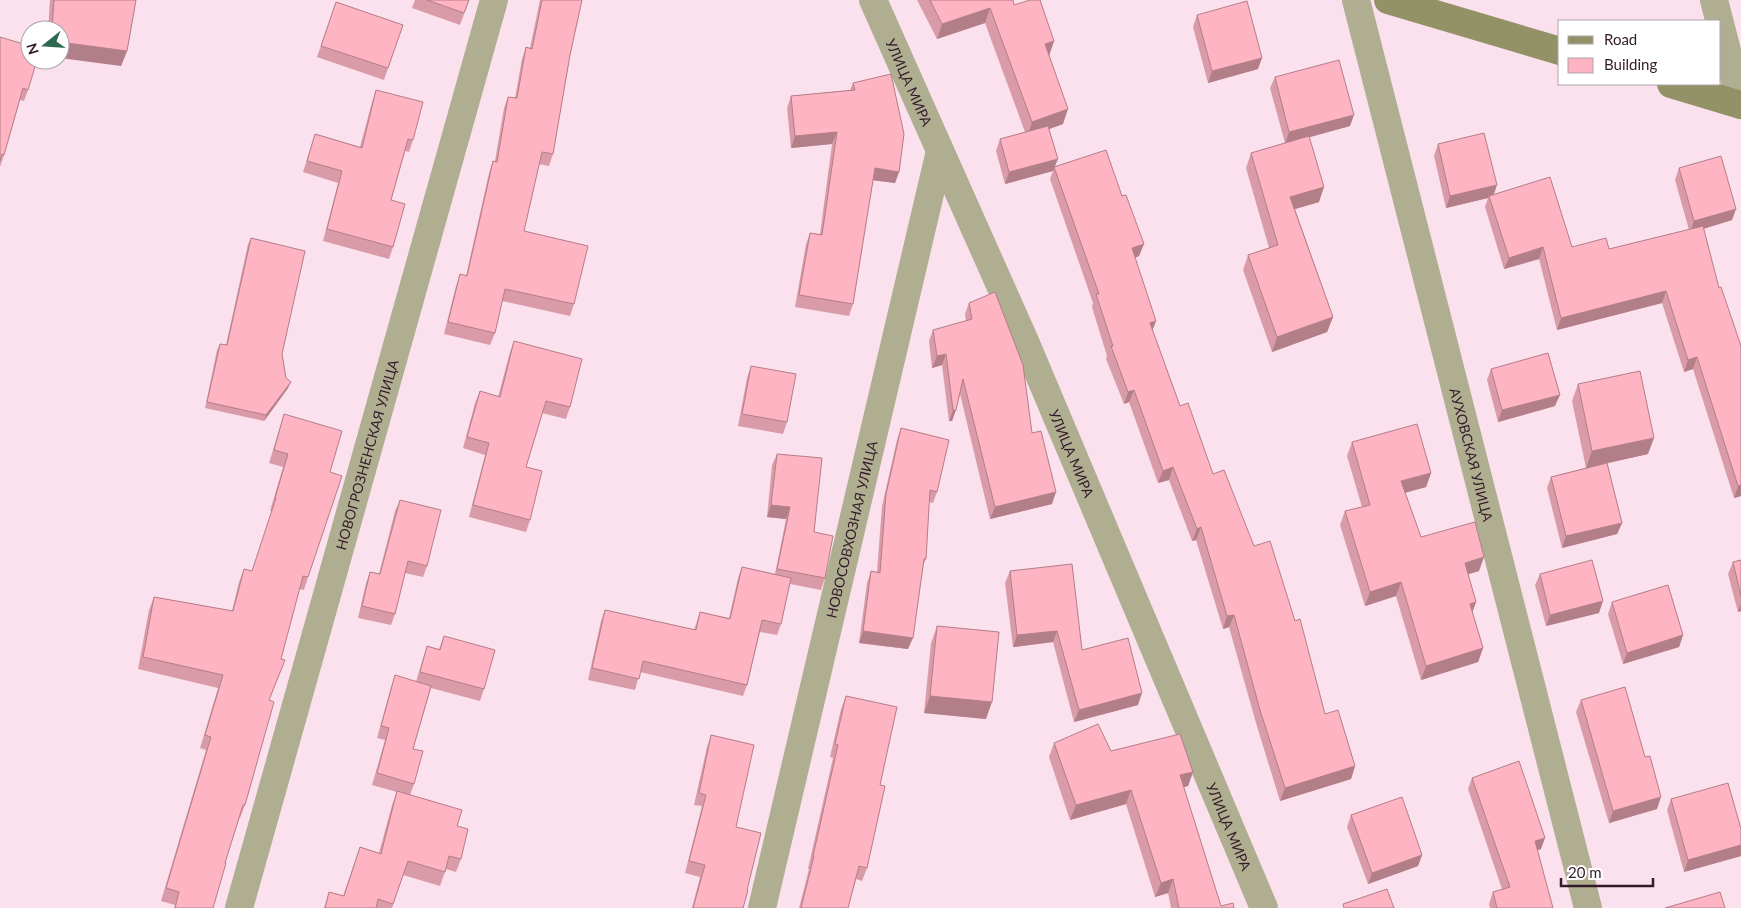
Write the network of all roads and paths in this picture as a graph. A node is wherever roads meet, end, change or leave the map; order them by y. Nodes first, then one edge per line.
1 (494, 0) edge
2 (874, 0) edge
3 (1356, 0) edge
4 (1388, 0) edge
5 (1714, 0) edge
6 (1719, 20) edge
7 (1721, 27) edge
8 (1558, 50) edge
9 (1674, 85) edge
10 (1741, 105) edge
11 (940, 151) junction
12 (239, 908) edge
13 (762, 908) edge
14 (1264, 908) edge
15 (1588, 908) edge

1 - 12 street, НОВОГРОЗНЕНСКАЯ УЛИЦА
2 - 11 street, УЛИЦА МИРА
3 - 15 street, АУХОВСКАЯ УЛИЦА
4 - 8 main road
5 - 6 street
7 - 10 street
9 - 10 main road
11 - 13 street, НОВОСОВХОЗНАЯ УЛИЦА
11 - 14 street, УЛИЦА МИРА

